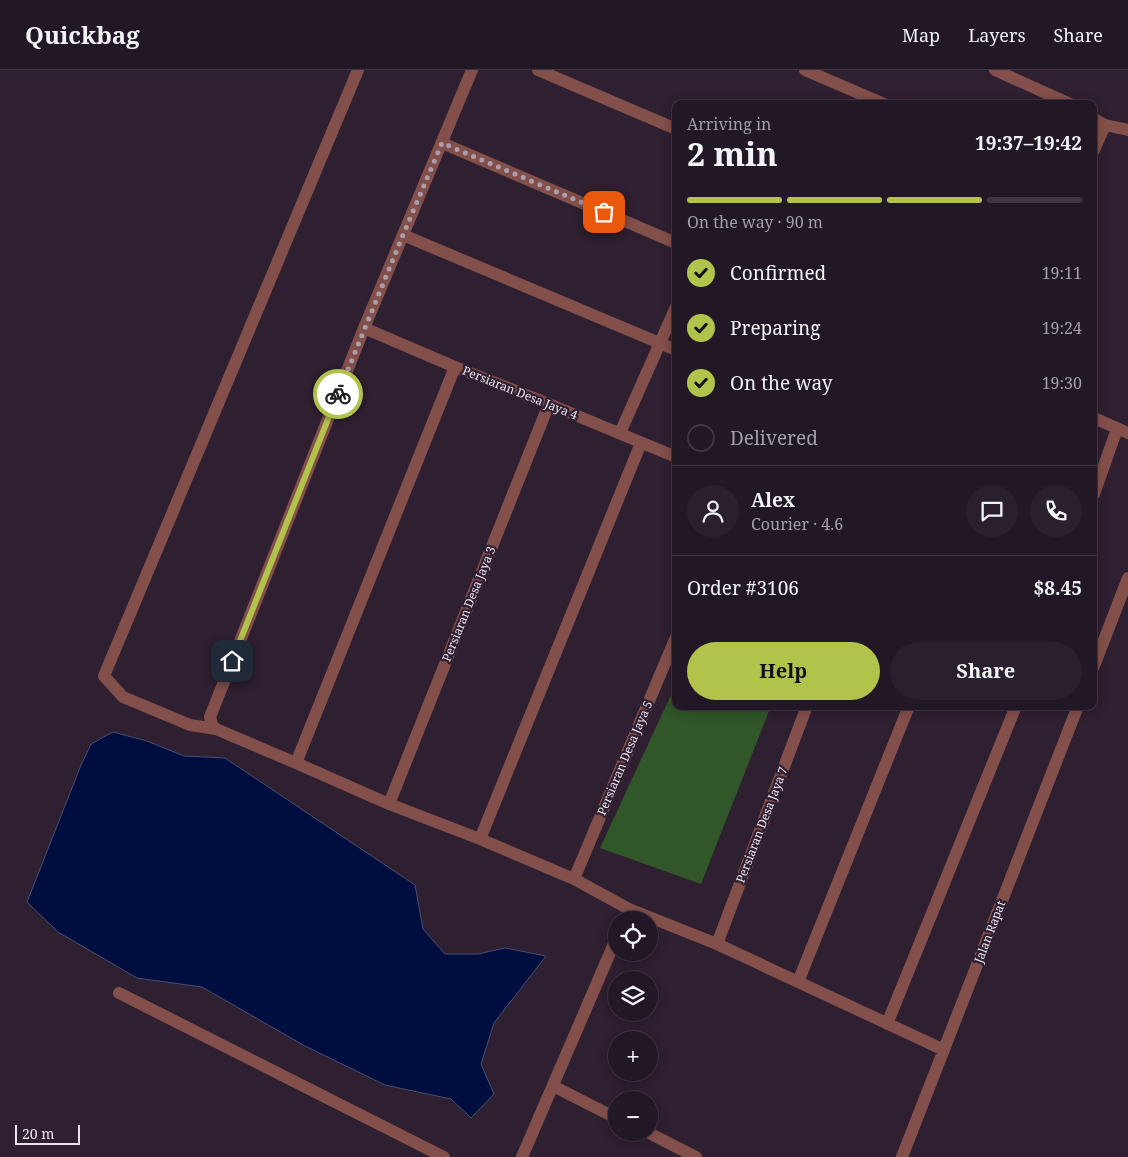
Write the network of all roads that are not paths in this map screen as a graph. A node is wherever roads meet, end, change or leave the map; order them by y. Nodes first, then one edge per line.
1 (358, 70) edge
2 (472, 70) edge
3 (538, 70) edge
4 (805, 70) edge
5 (995, 70) edge
6 (875, 100) edge
7 (1061, 100) edge
8 (1097, 121) edge
9 (1105, 125) junction
10 (672, 127) edge
11 (1128, 130) edge
12 (442, 143) junction
13 (1097, 143) edge
14 (403, 235) junction
15 (672, 242) edge
16 (672, 316) edge
17 (364, 328) junction
18 (660, 342) junction
19 (672, 348) edge
20 (455, 367) junction
21 (549, 404) junction
22 (1097, 419) edge
23 (1123, 431) edge
24 (620, 434) junction
25 (641, 443) junction
26 (672, 455) edge
27 (1097, 487) edge
28 (1128, 578) edge
29 (672, 646) edge
30 (1097, 658) edge
31 (805, 710) edge
32 (906, 710) edge
33 (1014, 710) edge
34 (1076, 710) edge
35 (216, 729) junction
36 (296, 763) junction
37 (389, 804) junction
38 (480, 840) junction
39 (574, 879) junction
40 (621, 911) edge
41 (658, 925) edge
42 (717, 944) junction
43 (608, 959) edge
44 (798, 982) junction
45 (119, 993) dead end
46 (888, 1024) junction
47 (944, 1050) junction
48 (553, 1086) junction
49 (608, 1114) edge
50 (658, 1138) edge
51 (444, 1157) edge
52 (522, 1157) edge
53 (696, 1157) edge
54 (902, 1157) edge

1 - 35 street
2 - 12 street
3 - 10 street
4 - 6 street
5 - 7 street
8 - 9 street
9 - 11 street
9 - 13 street
12 - 14 street
12 - 15 street
14 - 17 street
14 - 18 street
16 - 18 street
17 - 20 street, Persiaran Desa Jaya 4
17 - 35 street
18 - 19 street
18 - 24 street
20 - 21 street, Persiaran Desa Jaya 4
20 - 36 street
21 - 24 street, Persiaran Desa Jaya 4
21 - 37 street, Persiaran Desa Jaya 3
22 - 23 street
23 - 27 street
24 - 25 street, Persiaran Desa Jaya 4
25 - 26 street, Persiaran Desa Jaya 4
25 - 38 street
28 - 30 street
29 - 39 street, Persiaran Desa Jaya 5
31 - 42 street, Persiaran Desa Jaya 7
32 - 44 street
33 - 46 street
34 - 47 street, Jalan Rapat
35 - 36 street
36 - 37 street
37 - 38 street
38 - 39 street
39 - 40 street
41 - 42 street
42 - 44 street
43 - 48 street
44 - 46 street
45 - 51 street
46 - 47 street
47 - 54 street, Jalan Rapat
48 - 49 street
48 - 52 street
50 - 53 street

